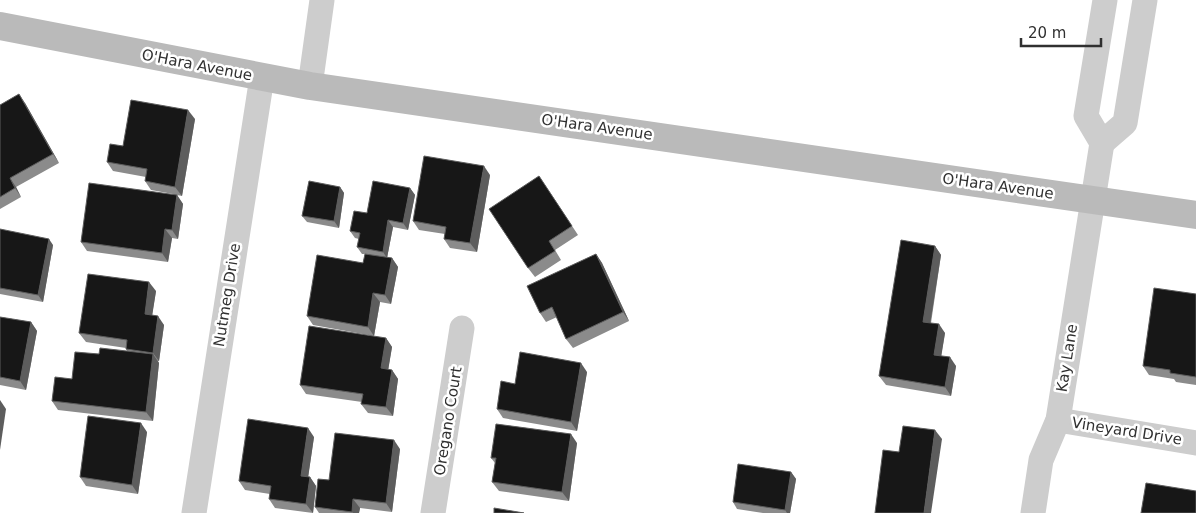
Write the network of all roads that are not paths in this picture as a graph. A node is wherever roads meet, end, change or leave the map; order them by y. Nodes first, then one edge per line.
1 (322, 0) edge
2 (1105, 0) edge
3 (1145, 0) edge
4 (0, 26) edge
5 (262, 77) junction
6 (310, 86) junction
7 (1102, 143) junction
8 (1093, 200) junction
9 (1196, 215) edge
10 (462, 328) dead end
11 (1058, 420) junction
12 (1196, 442) edge
13 (194, 513) edge
14 (434, 513) edge
15 (1033, 513) edge

1 - 6 street
2 - 7 street
3 - 7 street
4 - 5 main road, O'Hara Avenue
5 - 6 main road, O'Hara Avenue
5 - 13 street, Nutmeg Drive
6 - 8 main road, O'Hara Avenue
7 - 8 street, Kay Lane
8 - 9 main road, O'Hara Avenue
8 - 11 street, Kay Lane
10 - 14 street, Oregano Court
11 - 12 street, Vineyard Drive
11 - 15 street, Kay Lane

